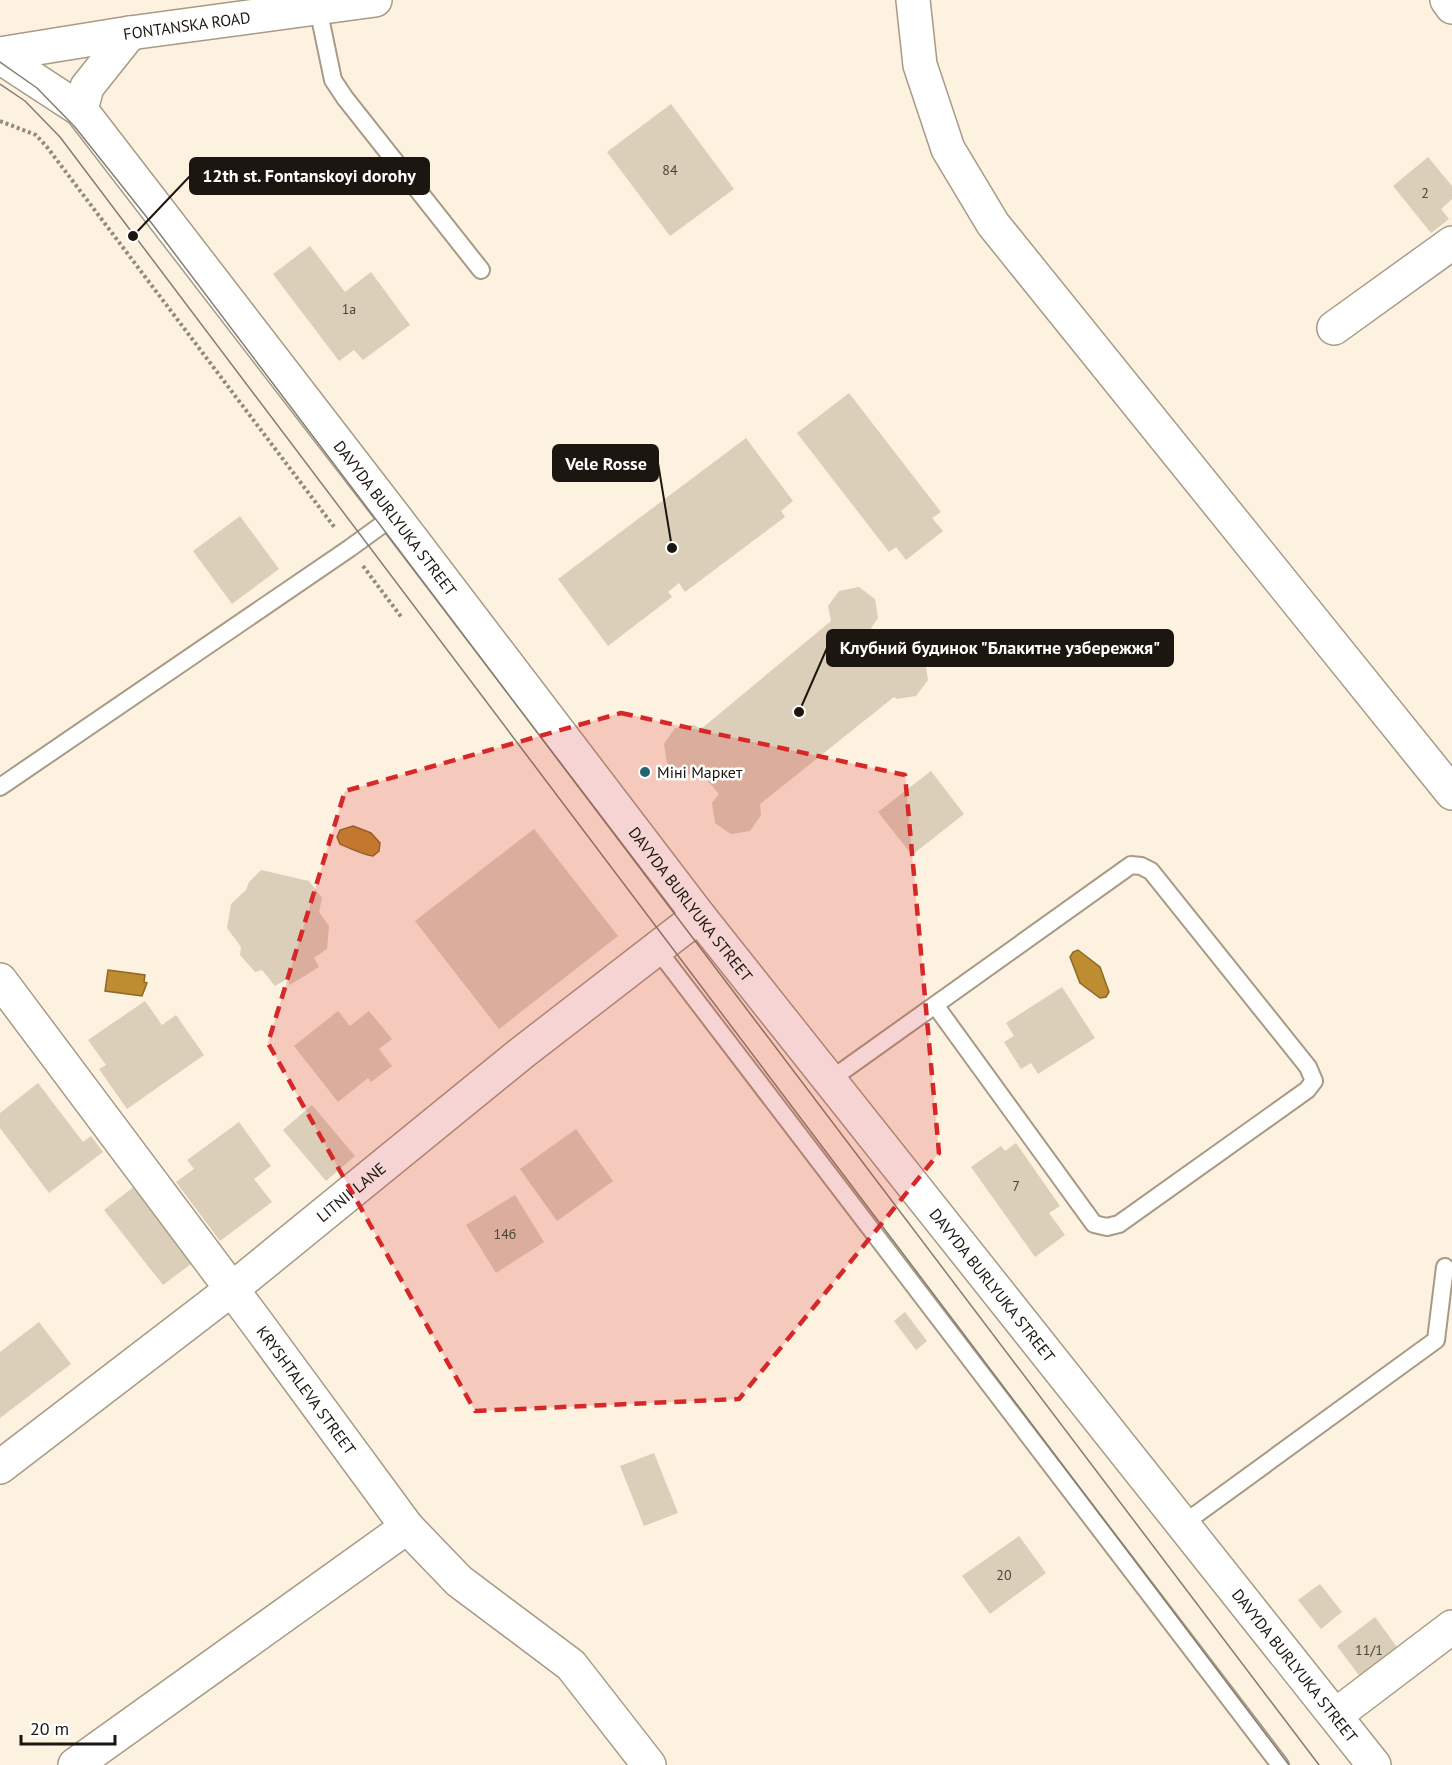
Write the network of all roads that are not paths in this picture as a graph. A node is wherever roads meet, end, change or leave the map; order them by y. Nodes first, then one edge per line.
1 (375, 0) edge
2 (913, 0) edge
3 (1447, 0) edge
4 (1452, 7) edge
5 (318, 8) junction
6 (130, 33) junction
7 (0, 56) edge
8 (81, 110) junction
9 (1452, 243) edge
10 (481, 270) dead end
11 (1334, 328) dead end
12 (394, 516) junction
13 (0, 787) edge
14 (1452, 793) edge
15 (699, 916) junction
16 (657, 949) junction
17 (0, 981) edge
18 (935, 1005) junction
19 (830, 1080) junction
20 (1444, 1268) dead end
21 (232, 1289) junction
22 (0, 1467) edge
23 (1183, 1524) junction
24 (407, 1527) junction
25 (1452, 1627) edge
26 (1336, 1715) junction
27 (75, 1765) edge
28 (649, 1765) edge
29 (1280, 1765) edge
30 (1374, 1765) edge

1 - 5 street, FONTANSKA ROAD
2 - 14 street
3 - 4 street
5 - 6 street, FONTANSKA ROAD
5 - 10 lane
6 - 7 street, FONTANSKA ROAD
6 - 8 street
7 - 8 street, DAVYDA BURLYUKA STREET
8 - 12 street, DAVYDA BURLYUKA STREET
9 - 11 street
12 - 13 lane
12 - 15 street, DAVYDA BURLYUKA STREET
15 - 16 street, LITNII LANE
15 - 19 street, DAVYDA BURLYUKA STREET
16 - 21 street, LITNII LANE
16 - 29 lane
17 - 21 street, KRYSHTALEVA STREET
18 - 18 lane
18 - 19 lane
19 - 23 street, DAVYDA BURLYUKA STREET
20 - 23 lane
21 - 22 street, LITNII LANE
21 - 24 street, KRYSHTALEVA STREET
23 - 26 street, DAVYDA BURLYUKA STREET
24 - 27 street
24 - 28 street, KRYSHTALEVA STREET
25 - 26 street
26 - 30 street, DAVYDA BURLYUKA STREET

